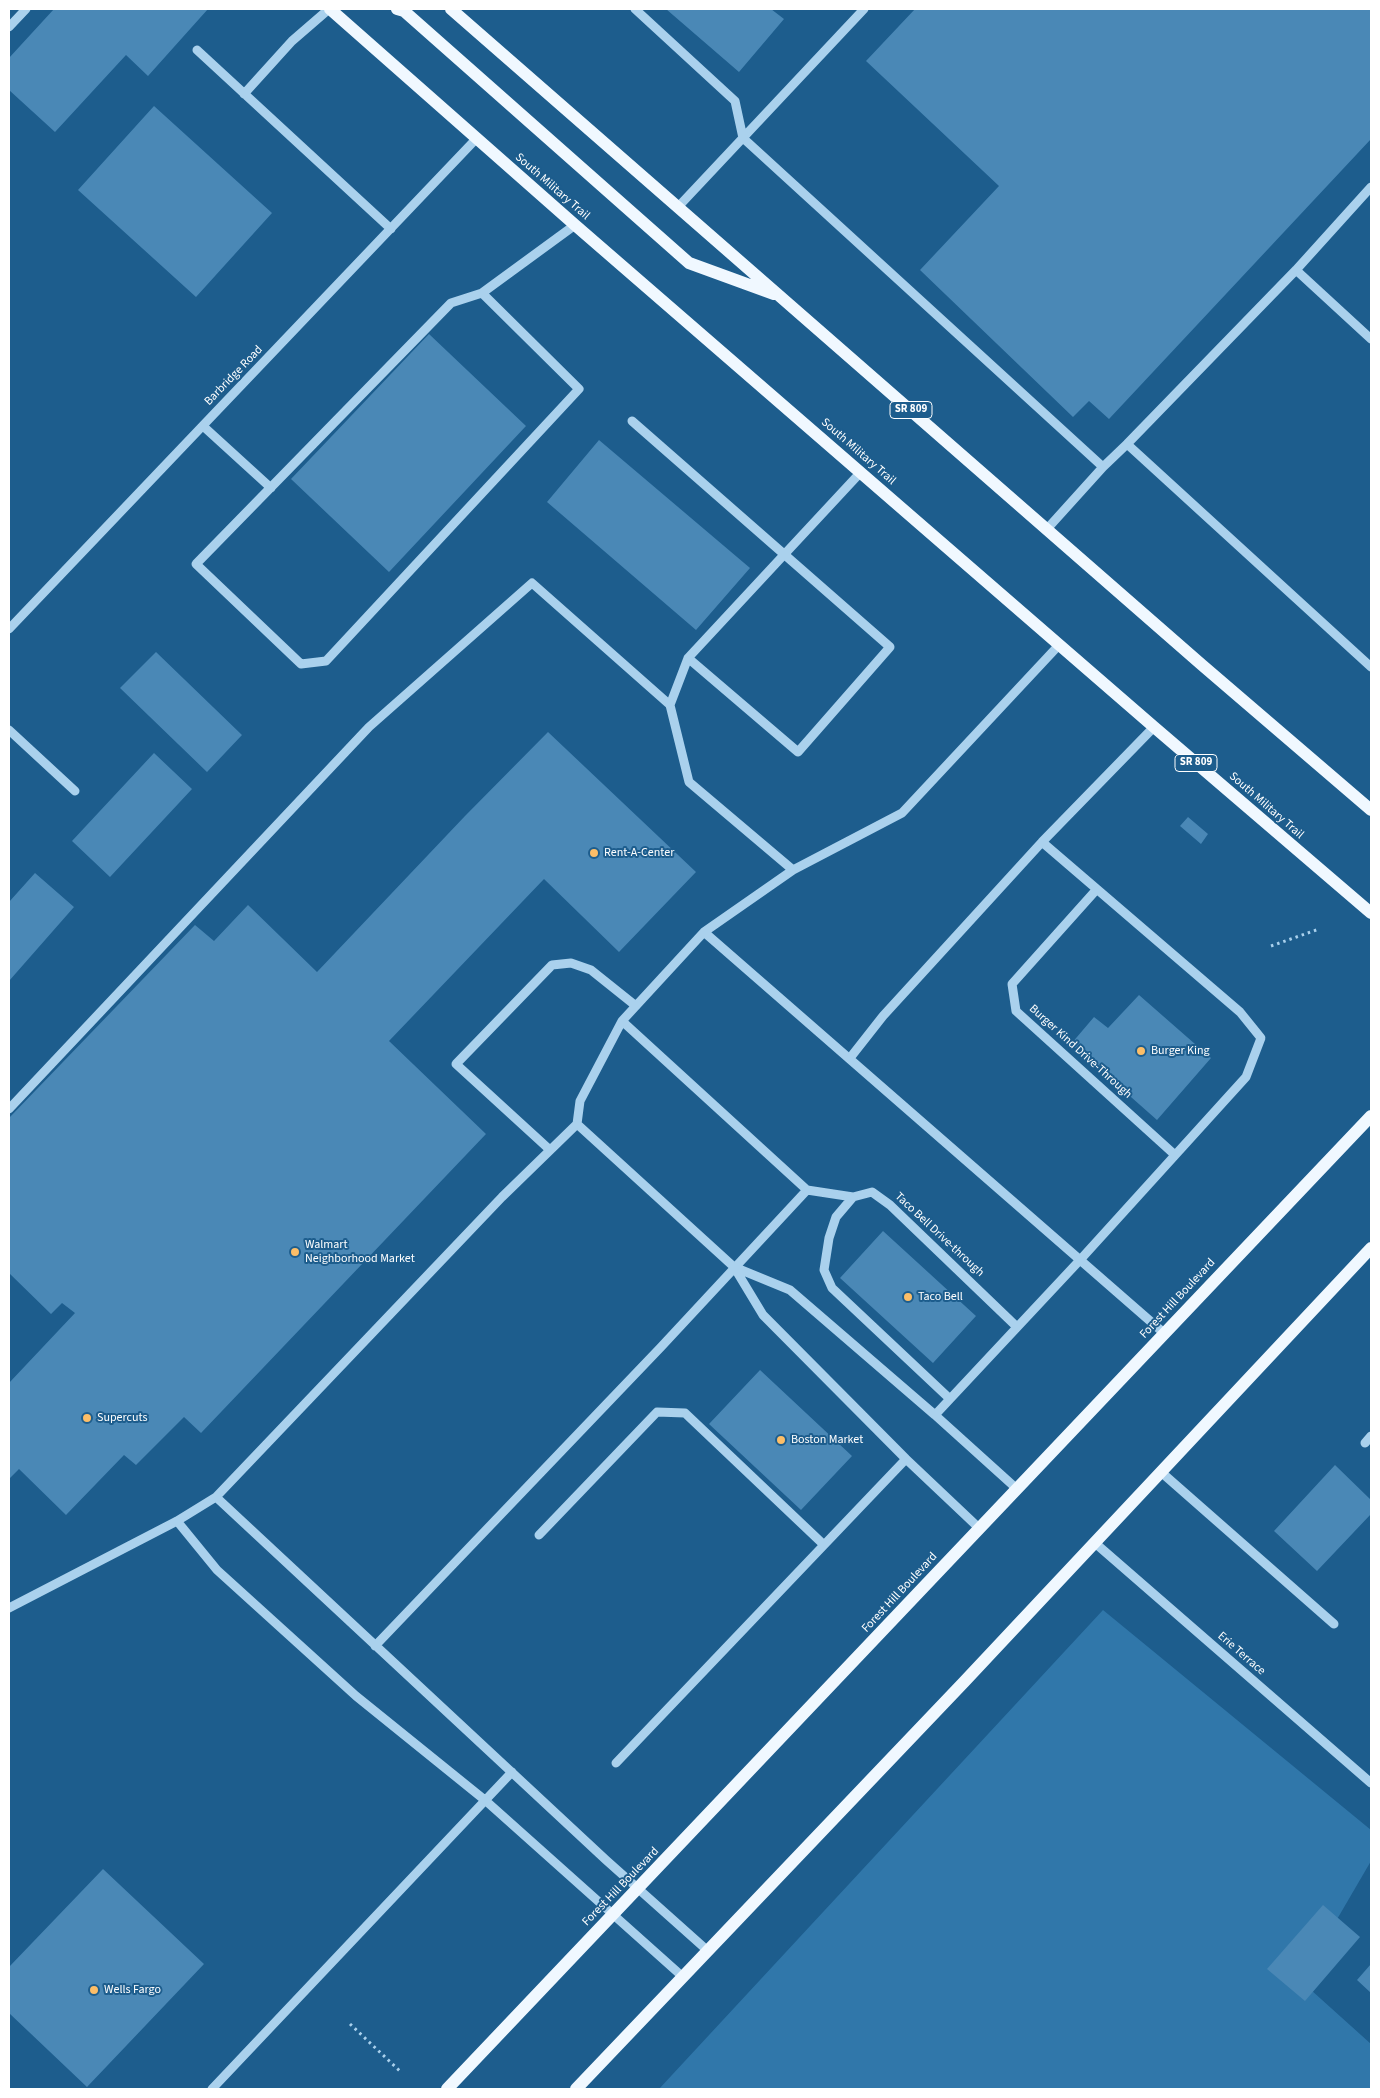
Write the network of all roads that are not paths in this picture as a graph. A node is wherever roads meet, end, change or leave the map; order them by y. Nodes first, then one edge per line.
1 (26, 9) edge
2 (329, 9) edge
3 (398, 9) edge
4 (451, 9) edge
5 (635, 9) edge
6 (864, 9) edge
7 (9, 27) edge
8 (197, 50) dead end
9 (244, 94) junction
10 (743, 138) junction
11 (476, 139) junction
12 (1371, 187) edge
13 (678, 208) junction
14 (575, 226) junction
15 (391, 228) junction
16 (1296, 270) junction
17 (482, 293) junction
18 (781, 297) junction
19 (1371, 339) edge
20 (632, 421) dead end
21 (203, 426) junction
22 (1127, 444) junction
23 (1103, 467) junction
24 (860, 473) junction
25 (271, 488) junction
26 (1047, 529) junction
27 (784, 556) junction
28 (9, 629) edge
29 (1059, 645) junction
30 (688, 658) junction
31 (1371, 667) edge
32 (670, 705) junction
33 (1154, 727) junction
34 (9, 730) edge
35 (75, 791) dead end
36 (1371, 810) edge
37 (1042, 842) junction
38 (793, 870) junction
39 (1097, 889) junction
40 (1371, 913) edge
41 (704, 932) junction
42 (636, 1006) junction
43 (622, 1022) junction
44 (850, 1058) junction
45 (9, 1109) edge
46 (1371, 1116) edge
47 (577, 1124) junction
48 (550, 1150) junction
49 (1175, 1155) junction
50 (806, 1190) junction
51 (853, 1197) junction
52 (1371, 1248) edge
53 (1080, 1260) junction
54 (734, 1267) junction
55 (1017, 1327) junction
56 (1165, 1334) junction
57 (950, 1399) junction
58 (935, 1415) junction
59 (906, 1459) junction
60 (1161, 1472) junction
61 (1017, 1489) junction
62 (216, 1496) junction
63 (177, 1521) junction
64 (980, 1529) junction
65 (539, 1535) dead end
66 (1095, 1543) junction
67 (823, 1544) junction
68 (9, 1608) edge
69 (1334, 1624) dead end
70 (376, 1646) junction
71 (616, 1763) dead end
72 (512, 1772) junction
73 (1371, 1783) edge
74 (486, 1801) junction
75 (638, 1889) junction
76 (613, 1915) junction
77 (708, 1951) junction
78 (682, 1977) junction
79 (212, 2089) edge
80 (447, 2089) edge
81 (576, 2089) edge

1 - 7 street
2 - 9 street
2 - 11 main road, South Military Trail / SR 809
3 - 18 main road
4 - 13 main road, SR 809
5 - 10 street
6 - 10 street
8 - 9 street
9 - 15 street
10 - 13 street
10 - 23 street
11 - 14 main road, South Military Trail / SR 809
11 - 15 street, Barbridge Road
12 - 16 street
13 - 18 main road, SR 809
14 - 17 street
14 - 24 main road, South Military Trail / SR 809
15 - 21 street, Barbridge Road
16 - 19 street
16 - 22 street
17 - 25 street
17 - 25 street
18 - 26 main road, SR 809
20 - 27 street
21 - 25 street
21 - 28 street, Barbridge Road
22 - 23 street
22 - 31 street
23 - 26 street
24 - 27 street
24 - 29 main road, South Military Trail / SR 809
26 - 36 main road, SR 809
27 - 30 street
27 - 30 street
29 - 33 main road, South Military Trail / SR 809
29 - 38 street
30 - 32 street
32 - 38 street
32 - 45 street
33 - 37 street
33 - 40 main road, South Military Trail / SR 809
34 - 35 street
37 - 39 street
37 - 44 street
38 - 41 street
39 - 49 street, Burger Kind Drive-Through
39 - 49 street
41 - 42 street
41 - 44 street
42 - 43 street
42 - 48 street
43 - 47 street
43 - 50 street
44 - 53 street
46 - 56 main road, Forest Hill Boulevard
47 - 48 street
47 - 54 street
48 - 62 street
49 - 53 street
50 - 51 street
50 - 54 street
51 - 55 street, Taco Bell Drive-through
51 - 57 street
52 - 60 main road
53 - 55 street
53 - 56 street
54 - 58 street
54 - 59 street
54 - 70 street
55 - 57 street
56 - 61 main road, Forest Hill Boulevard
57 - 58 street
58 - 61 street
59 - 64 street
59 - 67 street
60 - 66 main road
60 - 69 street
61 - 64 main road, Forest Hill Boulevard
62 - 63 street
62 - 70 street
63 - 68 street
63 - 74 street
64 - 75 main road, Forest Hill Boulevard
65 - 67 street
66 - 73 street, Erie Terrace
66 - 77 main road
67 - 71 street
70 - 72 street
72 - 74 street
72 - 75 street
74 - 76 street
74 - 79 street
75 - 76 main road, Forest Hill Boulevard
75 - 77 street
76 - 78 street
76 - 80 main road, Forest Hill Boulevard
77 - 78 main road
78 - 81 main road

